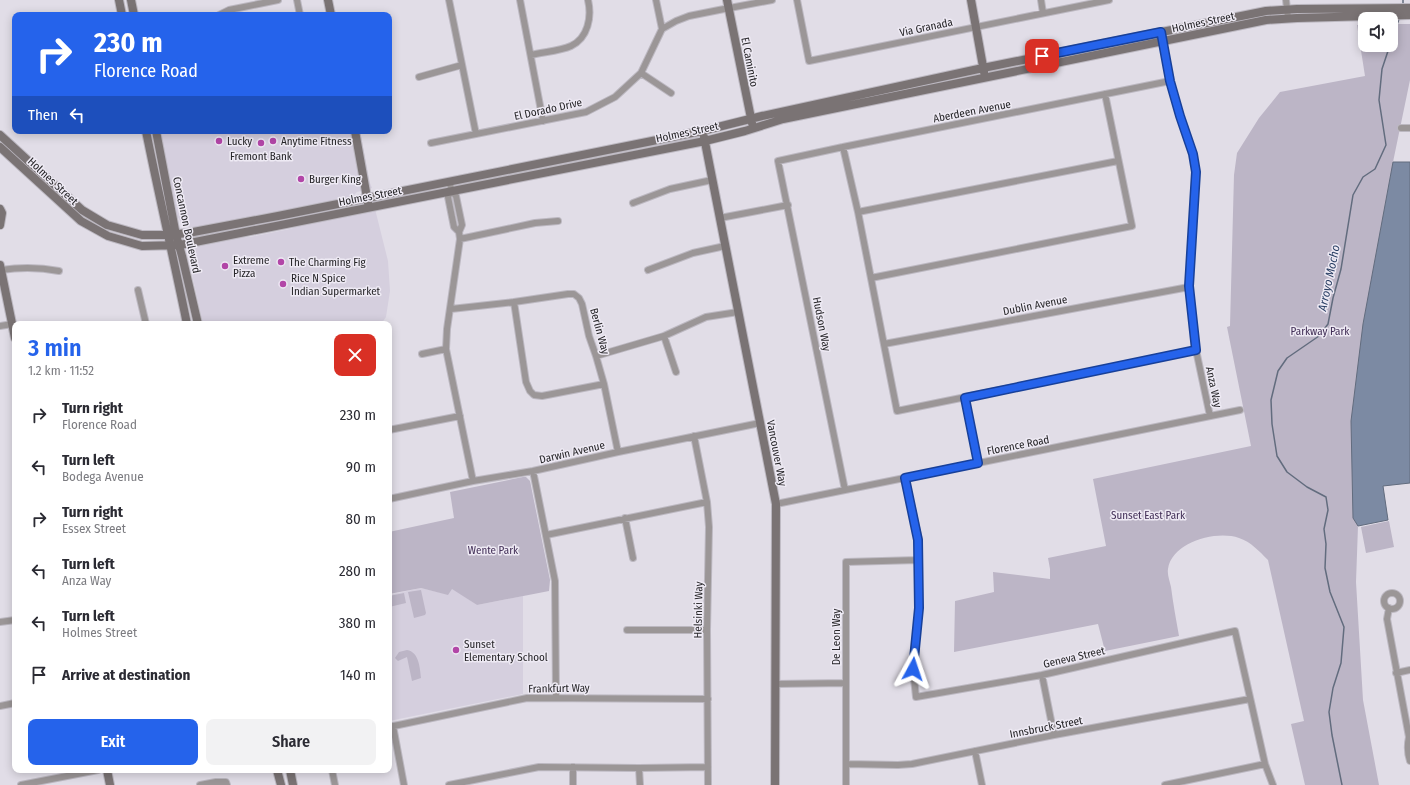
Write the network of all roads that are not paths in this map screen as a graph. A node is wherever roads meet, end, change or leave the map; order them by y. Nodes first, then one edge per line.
1 (119, 0) edge
2 (131, 0) edge
3 (278, 0) edge
4 (297, 0) edge
5 (328, 0) edge
6 (449, 0) edge
7 (520, 0) edge
8 (588, 0) edge
9 (656, 0) edge
10 (772, 0) edge
11 (797, 0) edge
12 (971, 0) edge
13 (1040, 0) edge
14 (1109, 0) edge
15 (1286, 0) edge
16 (728, 4) edge
17 (1410, 8) edge
18 (1287, 9) junction
19 (121, 12) edge
20 (133, 12) edge
21 (225, 12) edge
22 (299, 12) edge
23 (330, 12) edge
24 (1388, 12) joint
25 (1043, 13) junction
26 (1398, 13) edge
27 (1358, 14) edge
28 (1410, 15) edge
29 (1288, 18) junction
30 (976, 27) junction
31 (662, 29) junction
32 (1161, 32) junction
33 (1163, 42) junction
34 (531, 55) junction
35 (462, 65) junction
36 (983, 68) junction
37 (641, 73) junction
38 (419, 77) dead end
39 (985, 78) junction
40 (1170, 81) junction
41 (671, 93) dead end
42 (1105, 94) junction
43 (750, 118) junction
44 (542, 121) junction
45 (753, 128) junction
46 (1401, 128) dead end
47 (1410, 128) edge
48 (702, 131) junction
49 (147, 134) edge
50 (156, 134) edge
51 (355, 134) edge
52 (476, 134) junction
53 (0, 136) edge
54 (705, 141) junction
55 (431, 142) dead end
56 (0, 147) edge
57 (843, 147) junction
58 (778, 161) joint
59 (1118, 161) junction
60 (712, 180) junction
61 (451, 186) junction
62 (367, 198) junction
63 (632, 202) dead end
64 (788, 205) junction
65 (369, 208) junction
66 (0, 209) edge
67 (858, 212) junction
68 (720, 218) junction
69 (558, 220) dead end
70 (0, 225) edge
71 (172, 235) junction
72 (460, 236) junction
73 (180, 245) junction
74 (171, 246) junction
75 (725, 246) junction
76 (0, 267) edge
77 (648, 270) dead end
78 (59, 271) dead end
79 (870, 278) junction
80 (1189, 286) junction
81 (138, 290) dead end
82 (514, 302) junction
83 (450, 309) junction
84 (738, 312) junction
85 (145, 321) edge
86 (186, 321) edge
87 (197, 321) edge
88 (12, 324) joint
89 (0, 326) edge
90 (664, 336) junction
91 (884, 344) junction
92 (446, 349) junction
93 (1196, 350) junction
94 (422, 354) dead end
95 (596, 356) junction
96 (676, 372) dead end
97 (604, 384) junction
98 (965, 398) junction
99 (1240, 410) dead end
100 (460, 416) junction
101 (1210, 416) junction
102 (760, 423) junction
103 (392, 429) edge
104 (694, 436) junction
105 (618, 452) junction
106 (978, 463) junction
107 (533, 471) junction
108 (905, 478) junction
109 (473, 481) junction
110 (845, 490) junction
111 (392, 498) edge
112 (707, 502) junction
113 (776, 504) junction
114 (626, 518) junction
115 (546, 535) junction
116 (633, 558) dead end
117 (918, 560) junction
118 (1389, 608) dead end
119 (12, 620) edge
120 (0, 622) edge
121 (627, 630) dead end
122 (707, 630) junction
123 (1410, 670) edge
124 (1396, 673) junction
125 (1042, 675) junction
126 (846, 683) junction
127 (775, 684) junction
128 (556, 697) junction
129 (708, 698) junction
130 (1250, 699) junction
131 (12, 704) edge
132 (0, 706) edge
133 (392, 727) edge
134 (392, 731) edge
135 (1054, 735) junction
136 (975, 751) junction
137 (1410, 761) edge
138 (846, 764) junction
139 (1265, 764) junction
140 (573, 767) junction
141 (708, 767) junction
142 (640, 768) junction
143 (83, 773) edge
144 (108, 773) edge
145 (278, 773) edge
146 (291, 773) edge
147 (333, 773) edge
148 (491, 778) junction
149 (21, 785) edge
150 (110, 785) edge
151 (200, 785) edge
152 (228, 785) edge
153 (281, 785) edge
154 (293, 785) edge
155 (335, 785) edge
156 (404, 785) edge
157 (449, 785) edge
158 (492, 785) edge
159 (573, 785) edge
160 (640, 785) edge
161 (708, 785) edge
162 (775, 785) edge
163 (846, 785) edge
164 (982, 785) edge
165 (1166, 785) edge
166 (1274, 785) edge

1 - 19 main road
2 - 20 main road
3 - 21 street
4 - 22 street
5 - 23 main road
6 - 35 street
7 - 34 street
8 - 34 street
9 - 31 street
10 - 16 street
11 - 30 street, Via Granada
12 - 30 main road
13 - 25 street
14 - 25 street, Via Granada
15 - 18 street
16 - 31 street
16 - 43 main road, El Caminito
17 - 24 main road, Holmes Street
18 - 24 main road, Holmes Street
18 - 29 street
18 - 32 main road, Holmes Street
25 - 30 street, Via Granada
26 - 28 main road, Holmes Street
27 - 29 main road, Holmes Street
29 - 33 main road, Holmes Street
30 - 36 main road
31 - 37 street, El Dorado Drive
32 - 33 street, Anza Way
32 - 36 main road, Holmes Street
33 - 39 main road, Holmes Street
33 - 40 street, Anza Way
34 - 44 street
35 - 38 street
35 - 52 street
36 - 39 main road
36 - 43 main road, Holmes Street
37 - 41 street
37 - 44 street, El Dorado Drive
39 - 45 main road, Holmes Street
40 - 42 street, Aberdeen Avenue
40 - 80 street, Anza Way
42 - 57 street, Aberdeen Avenue
42 - 59 street
43 - 45 main road, El Caminito
43 - 48 main road, Holmes Street
44 - 52 street, El Dorado Drive
45 - 54 main road, Holmes Street
46 - 47 street
48 - 54 main road, Vancouver Way
48 - 61 main road, Holmes Street
49 - 71 main road, Concannon Boulevard
50 - 71 main road, Concannon Boulevard
51 - 62 main road
52 - 55 street, El Dorado Drive
53 - 71 main road, Holmes Street
54 - 60 main road, Vancouver Way
54 - 61 main road, Holmes Street
56 - 74 main road, Holmes Street
57 - 58 street, Aberdeen Avenue
57 - 67 street
58 - 64 street, Hudson Way
59 - 67 street
59 - 79 street
60 - 63 street
60 - 68 main road, Vancouver Way
61 - 62 main road, Holmes Street
61 - 65 main road, Holmes Street
61 - 72 street
62 - 65 main road
62 - 71 main road, Holmes Street
64 - 68 street
64 - 110 street, Hudson Way
65 - 73 main road, Holmes Street
66 - 70 main road
67 - 79 street
68 - 75 main road, Vancouver Way
69 - 72 street
71 - 73 main road, Concannon Boulevard
71 - 74 main road, Concannon Boulevard
72 - 83 street
73 - 74 main road, Holmes Street
73 - 87 main road, Concannon Boulevard
74 - 86 main road, Concannon Boulevard
75 - 77 street
75 - 84 main road, Vancouver Way
76 - 78 street
76 - 88 main road
79 - 91 street
80 - 91 street, Dublin Avenue
80 - 93 street, Anza Way
81 - 85 street
82 - 83 street, Berlin Way
82 - 95 street, Berlin Way
82 - 97 street
83 - 92 street
84 - 90 street
84 - 102 main road, Vancouver Way
88 - 89 street
90 - 95 street
90 - 96 street
91 - 98 street
92 - 94 street
92 - 100 street
93 - 98 street
93 - 101 street, Anza Way
95 - 97 street, Berlin Way
97 - 105 street, Berlin Way
98 - 106 street
99 - 101 street, Florence Road
100 - 103 street
100 - 109 street
101 - 106 street, Florence Road
102 - 104 street, Darwin Avenue
102 - 113 main road, Vancouver Way
104 - 105 street, Darwin Avenue
104 - 112 street, Helsinki Way
105 - 107 street, Darwin Avenue
106 - 108 street, Florence Road
107 - 109 street, Darwin Avenue
107 - 115 street
108 - 110 street, Florence Road
108 - 117 street
109 - 111 street, Darwin Avenue
110 - 113 street, Florence Road
112 - 114 street
112 - 122 street, Helsinki Way
113 - 127 main road, Vancouver Way
114 - 115 street
114 - 116 street
115 - 128 street
117 - 125 street, Geneva Street
117 - 126 street, De Leon Way
118 - 124 street
119 - 120 street
121 - 122 street
122 - 129 street, Helsinki Way
123 - 124 street
124 - 137 street
125 - 130 street, Geneva Street
125 - 135 street
126 - 127 street
126 - 138 street, De Leon Way
127 - 162 main road, Vancouver Way
128 - 129 street, Frankfurt Way
128 - 133 street, Frankfurt Way
129 - 141 street, Helsinki Way
130 - 135 street, Innsbruck Street
130 - 139 street
131 - 132 street
134 - 156 street
135 - 136 street, Innsbruck Street
136 - 138 street, Innsbruck Street
136 - 164 street
138 - 163 street, De Leon Way
139 - 165 street
139 - 166 street
140 - 142 street
140 - 148 street
140 - 159 street
141 - 142 street
141 - 161 street, Helsinki Way
142 - 160 street
143 - 149 street
144 - 150 main road
145 - 153 main road
146 - 154 main road
147 - 155 street
148 - 157 street
148 - 158 street
151 - 152 street

